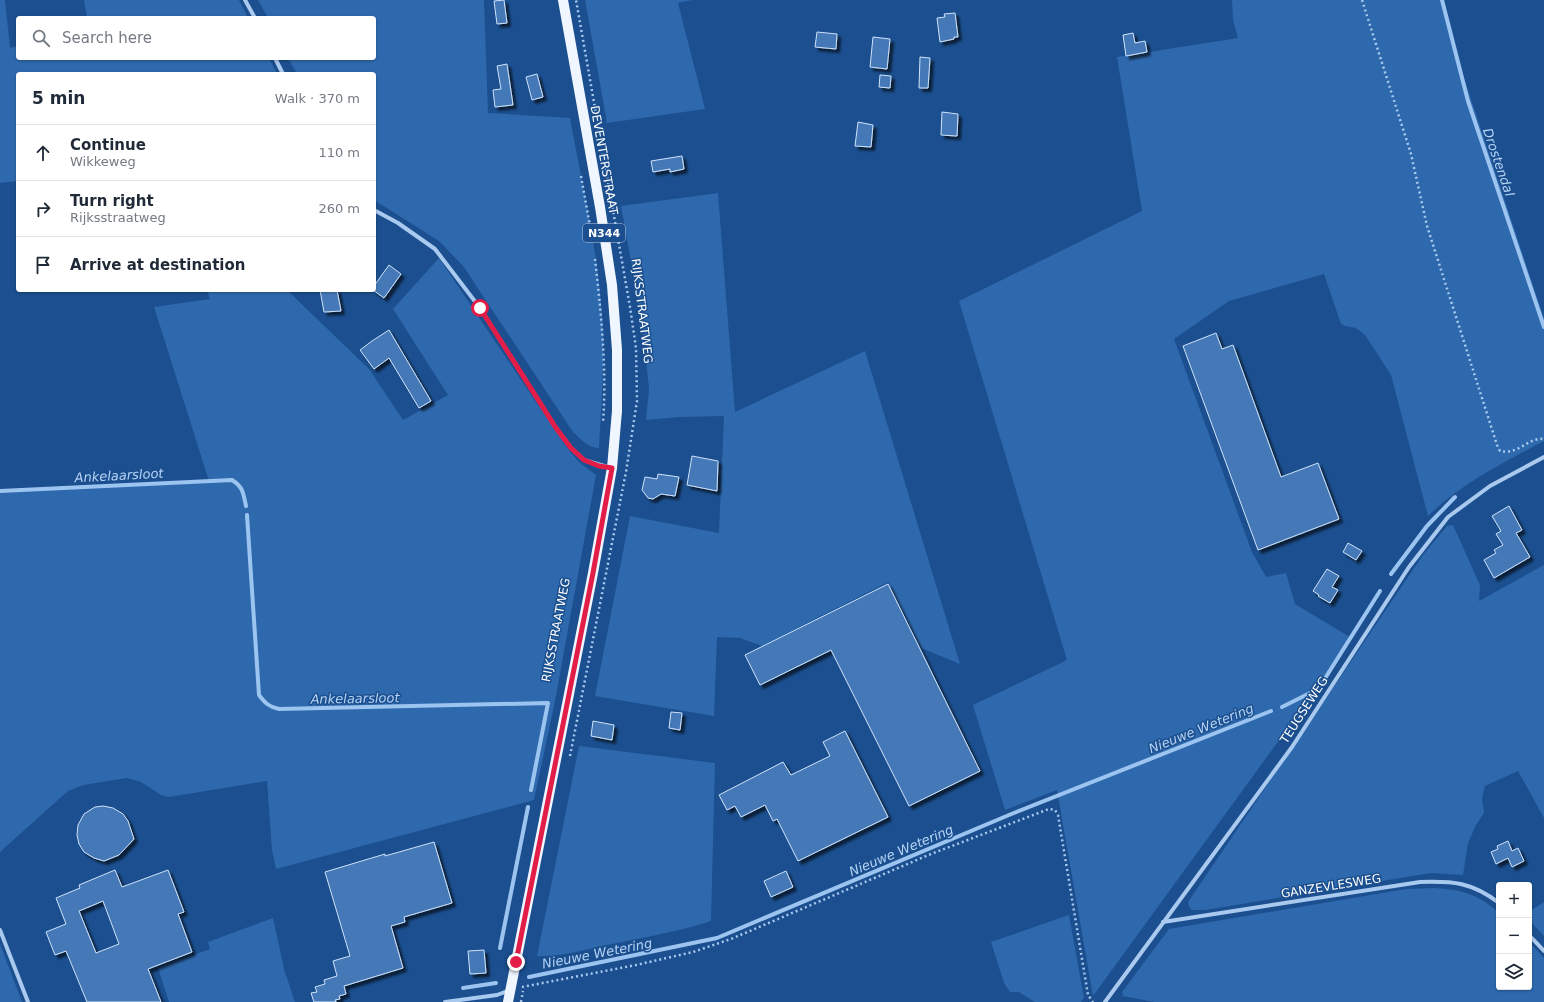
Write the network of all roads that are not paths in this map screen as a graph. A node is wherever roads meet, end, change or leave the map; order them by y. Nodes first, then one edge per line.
1 (245, 0) edge
2 (563, 0) edge
3 (254, 16) edge
4 (276, 60) edge
5 (282, 72) edge
6 (376, 211) edge
7 (1544, 457) edge
8 (612, 468) junction
9 (1496, 901) edge
10 (1162, 922) junction
11 (0, 930) edge
12 (1532, 938) edge
13 (1544, 951) edge
14 (510, 990) junction
15 (28, 1002) edge
16 (445, 1002) edge
17 (508, 1002) edge
18 (1105, 1002) edge

1 - 3 street
2 - 8 main road, DEVENTERSTRAAT / N344
4 - 5 street
6 - 8 street
7 - 10 street, TEUGSEWEG
8 - 14 main road, RIJKSSTRAATWEG / N344
9 - 10 street, GANZEVLESWEG
10 - 18 street, TEUGSEWEG
11 - 15 street
12 - 13 street
14 - 16 street
14 - 17 main road, RIJKSSTRAATWEG / N344

